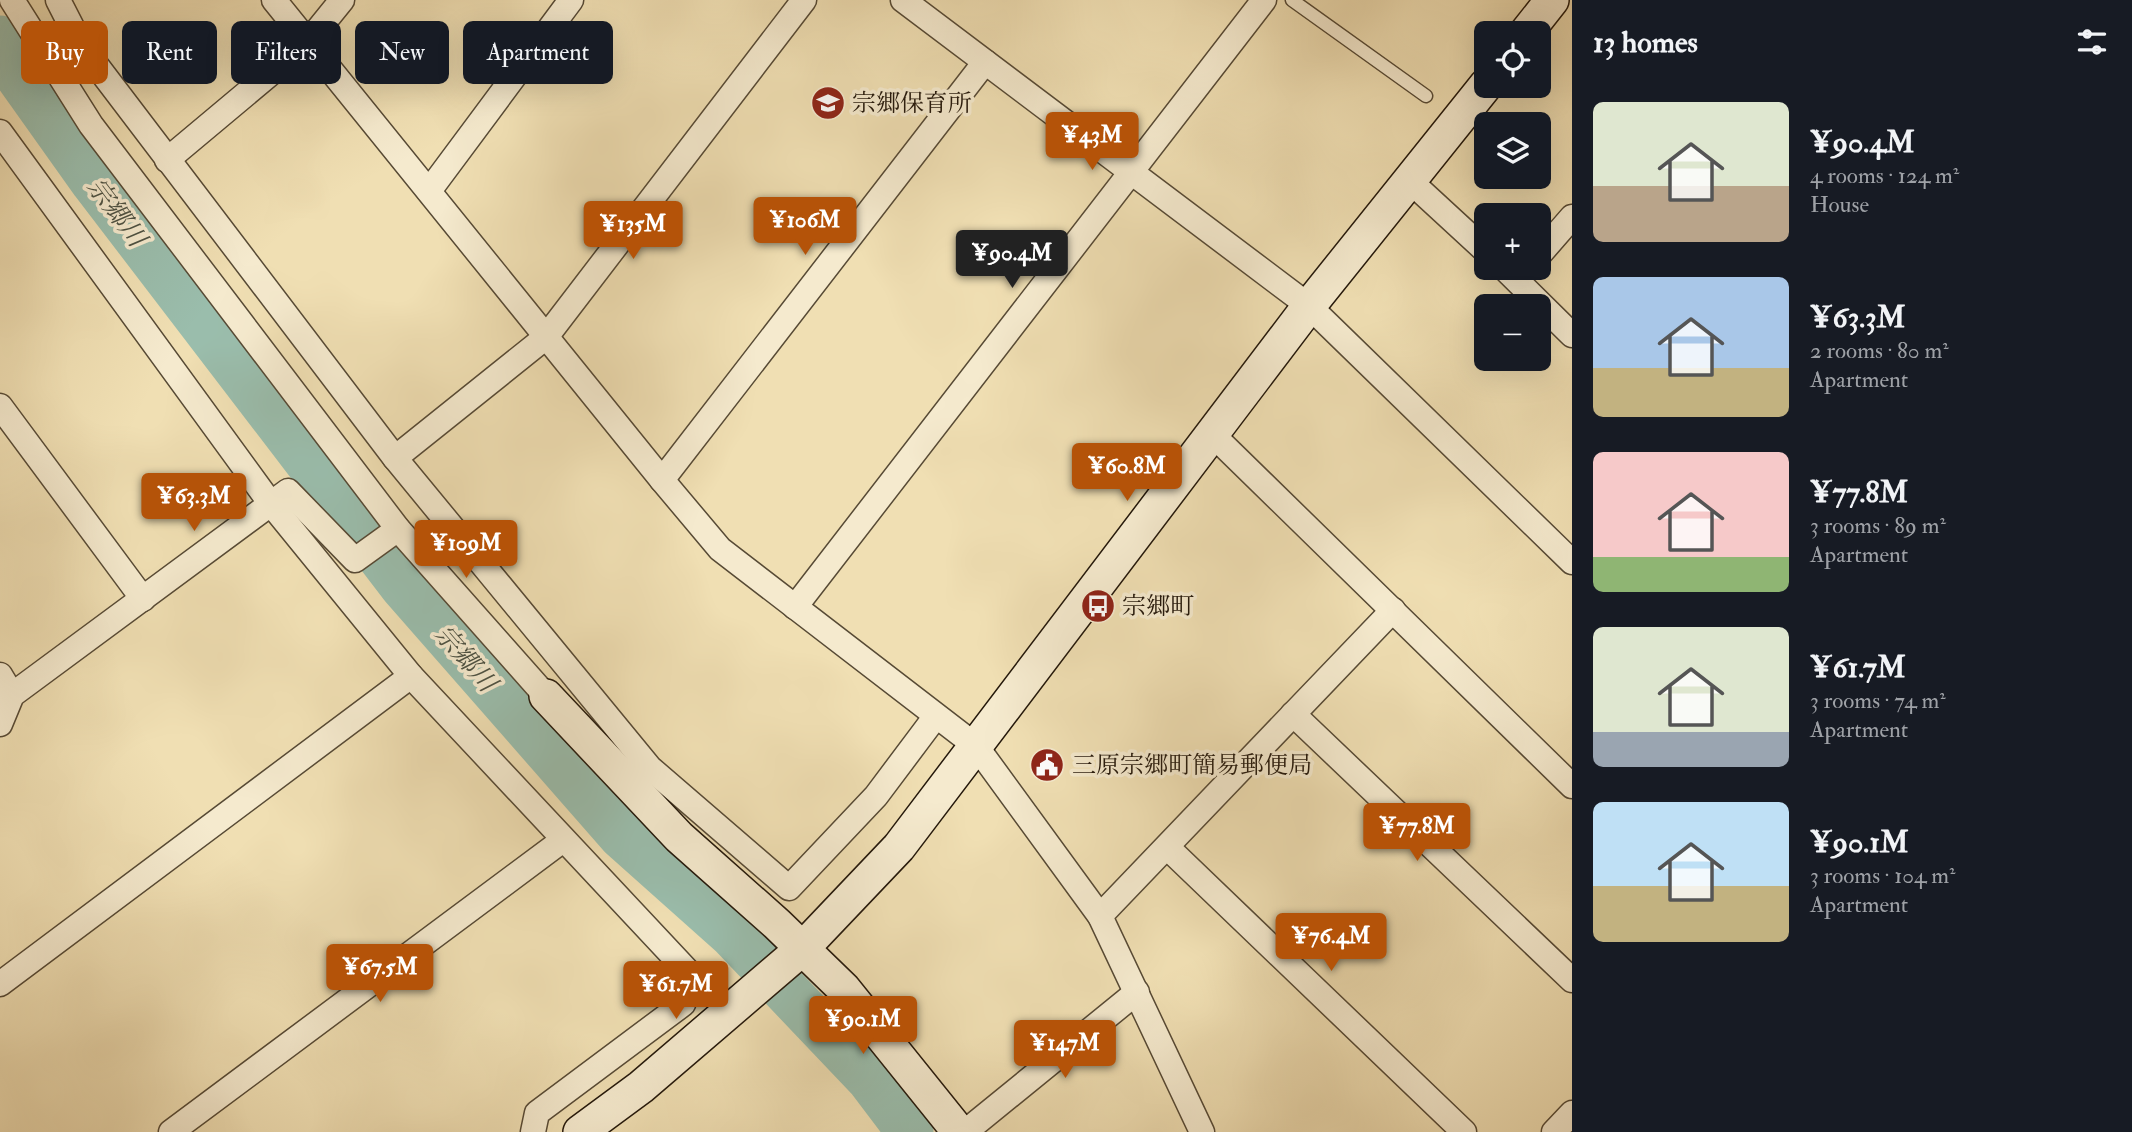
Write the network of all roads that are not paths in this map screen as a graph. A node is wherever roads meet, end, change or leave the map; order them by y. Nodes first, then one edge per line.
1 (12, 0) edge
2 (58, 0) edge
3 (274, 0) edge
4 (342, 0) edge
5 (571, 0) edge
6 (804, 0) edge
7 (903, 0) edge
8 (1292, 0) edge
9 (1552, 0) edge
10 (1258, 2) edge
11 (291, 21) edge
12 (325, 21) edge
13 (1535, 21) edge
14 (985, 62) junction
15 (341, 83) edge
16 (258, 84) edge
17 (1426, 96) dead end
18 (1476, 98) edge
19 (0, 132) edge
20 (167, 160) junction
21 (1131, 173) junction
22 (1410, 181) junction
23 (429, 191) junction
24 (1572, 217) edge
25 (1474, 240) edge
26 (1551, 241) edge
27 (1523, 280) edge
28 (1309, 306) junction
29 (1572, 335) edge
30 (547, 337) junction
31 (0, 406) edge
32 (1213, 435) junction
33 (395, 458) junction
34 (662, 480) junction
35 (271, 504) junction
36 (398, 529) junction
37 (1572, 562) edge
38 (143, 599) junction
39 (795, 607) junction
40 (1393, 610) junction
41 (411, 676) junction
42 (6, 685) edge
43 (547, 696) joint
44 (1293, 714) junction
45 (936, 716) junction
46 (0, 724) edge
47 (976, 746) junction
48 (1572, 786) edge
49 (563, 840) junction
50 (1167, 847) junction
51 (1100, 916) junction
52 (802, 948) junction
53 (1572, 980) edge
54 (0, 984) edge
55 (1137, 992) junction
56 (1572, 1113) edge
57 (171, 1132) edge
58 (533, 1132) edge
59 (579, 1132) edge
60 (962, 1132) edge
61 (1202, 1132) edge
62 (1464, 1132) edge
63 (1553, 1132) edge

1 - 36 street
2 - 20 street
3 - 11 street
4 - 12 street
5 - 23 street
6 - 30 street
7 - 14 street
8 - 17 lane
9 - 13 street
10 - 21 street
14 - 21 street
14 - 34 street
15 - 23 street
16 - 20 street
18 - 22 street
19 - 35 street
20 - 33 street
21 - 28 street
21 - 39 street
22 - 25 street
22 - 28 street
23 - 30 street
24 - 26 street
27 - 29 street
28 - 32 street
28 - 37 street
30 - 33 street
30 - 34 street
31 - 38 street
32 - 40 street
32 - 47 street
33 - 45 street
34 - 39 street
35 - 36 street
35 - 38 street
35 - 41 street
36 - 43 street
38 - 42 street
39 - 45 street
40 - 44 street
40 - 48 street
41 - 49 street
41 - 54 street
42 - 46 street
43 - 52 street
44 - 50 street
44 - 53 street
45 - 47 street
47 - 51 street
47 - 52 street
49 - 57 street
49 - 58 street
50 - 51 street
50 - 62 street
51 - 55 street
52 - 59 street
52 - 60 street
55 - 60 street
55 - 61 street
56 - 63 street

